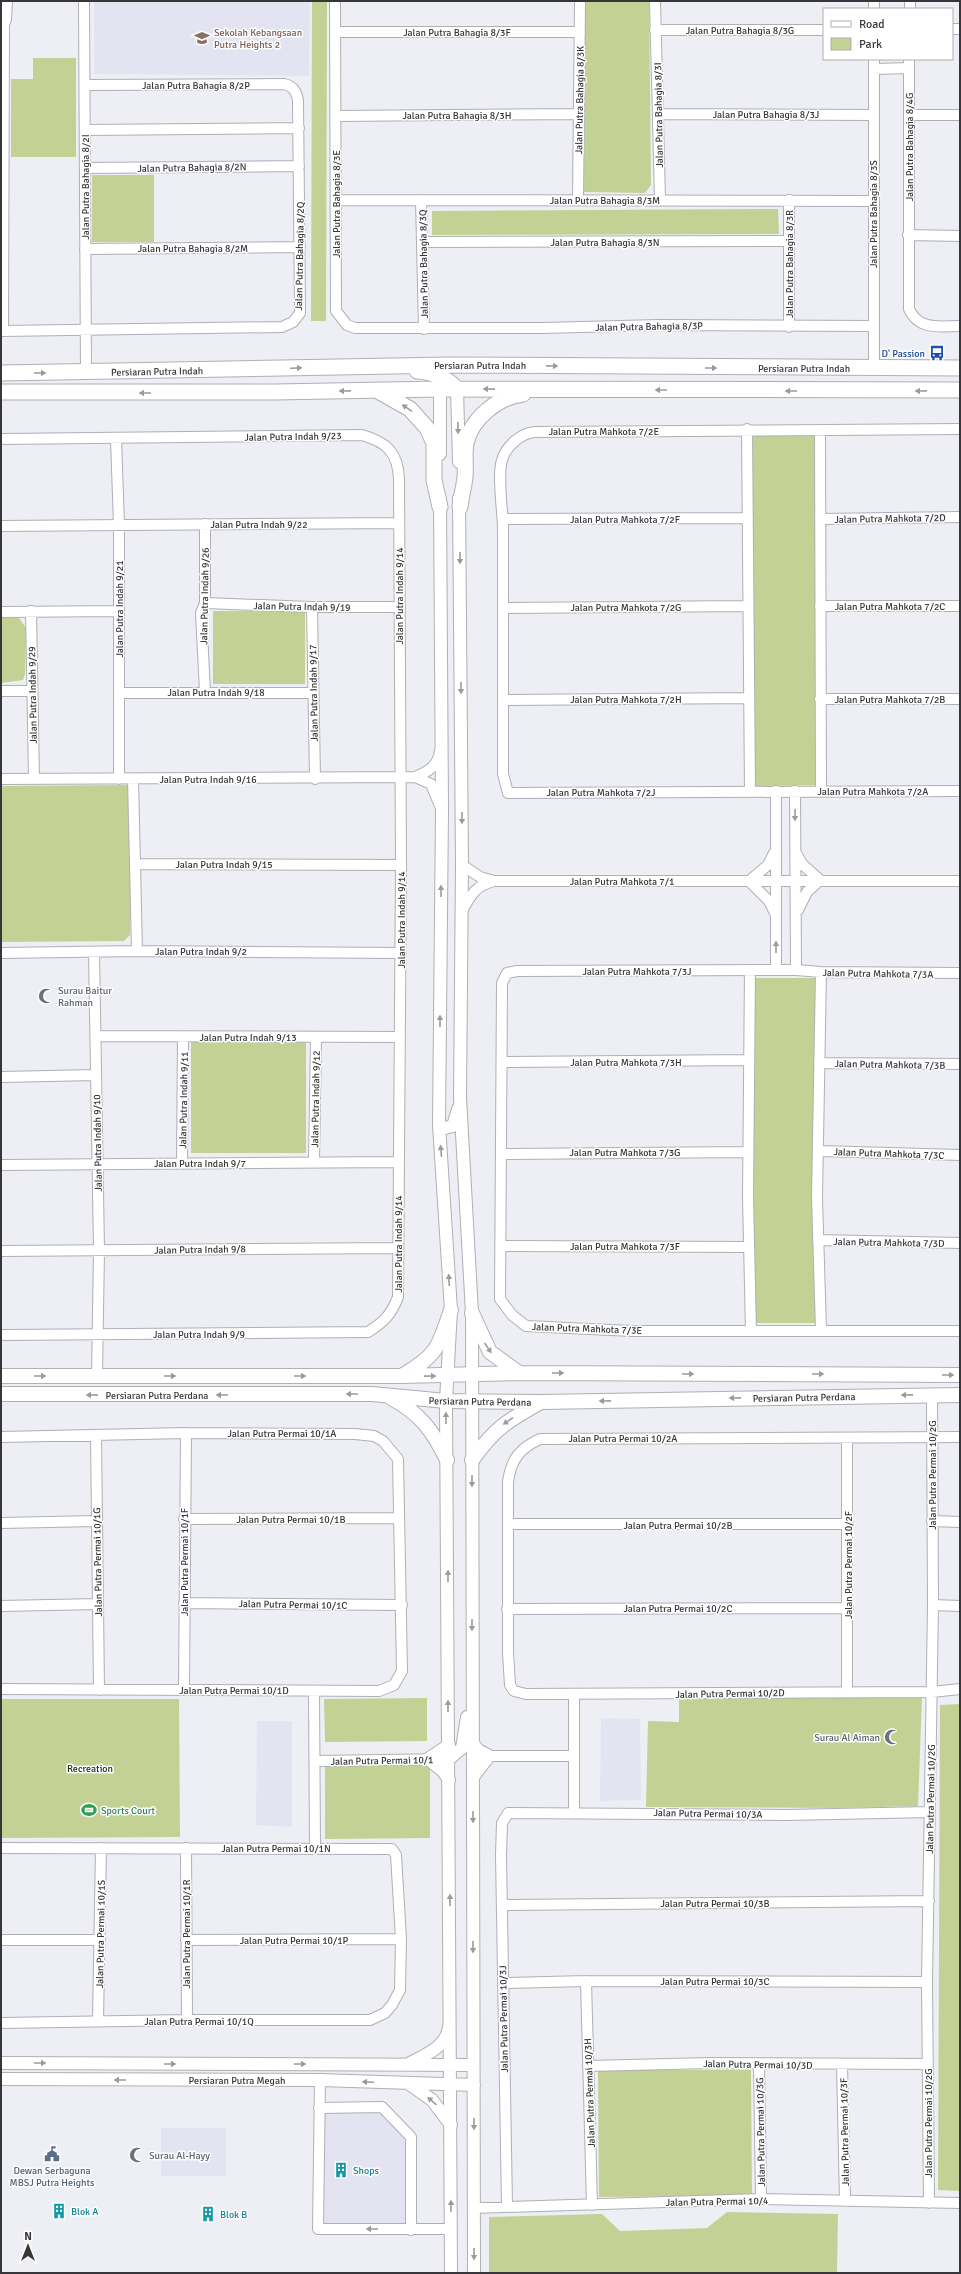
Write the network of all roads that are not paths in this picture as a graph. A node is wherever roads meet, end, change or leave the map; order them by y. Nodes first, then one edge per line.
1 (7, 1) edge
2 (84, 1) edge
3 (335, 1) edge
4 (580, 1) edge
5 (655, 1) edge
6 (3, 25) edge
7 (655, 30) junction
8 (823, 30) edge
9 (335, 32) junction
10 (580, 32) junction
11 (874, 64) edge
12 (909, 64) edge
13 (85, 85) junction
14 (298, 100) joint
15 (579, 114) junction
16 (658, 114) junction
17 (874, 115) junction
18 (910, 115) junction
19 (960, 115) edge
20 (336, 116) junction
21 (299, 128) junction
22 (85, 130) junction
23 (299, 166) junction
24 (85, 168) junction
25 (2, 171) edge
26 (336, 200) junction
27 (422, 200) junction
28 (578, 200) junction
29 (660, 200) junction
30 (789, 200) junction
31 (874, 201) junction
32 (908, 235) junction
33 (960, 236) edge
34 (789, 241) junction
35 (422, 242) junction
36 (300, 247) junction
37 (2, 248) edge
38 (85, 249) junction
39 (2, 290) edge
40 (873, 326) junction
41 (960, 326) edge
42 (789, 327) junction
43 (424, 329) junction
44 (2, 331) edge
45 (86, 331) junction
46 (361, 366) junction
47 (521, 366) junction
48 (960, 368) edge
49 (276, 369) junction
50 (874, 369) junction
51 (176, 371) junction
52 (86, 373) junction
53 (1, 374) edge
54 (449, 386) junction
55 (377, 390) junction
56 (552, 390) junction
57 (960, 390) edge
58 (1, 392) edge
59 (275, 392) junction
60 (170, 393) junction
61 (747, 429) junction
62 (960, 429) edge
63 (820, 430) junction
64 (1, 439) edge
65 (116, 439) junction
66 (440, 507) junction
67 (460, 507) junction
68 (960, 517) edge
69 (748, 518) junction
70 (503, 519) junction
71 (820, 519) junction
72 (398, 523) junction
73 (205, 524) junction
74 (119, 525) junction
75 (1, 526) edge
76 (205, 603) junction
77 (748, 606) junction
78 (820, 606) junction
79 (960, 606) edge
80 (312, 607) junction
81 (400, 607) junction
82 (503, 608) junction
83 (118, 610) junction
84 (31, 611) junction
85 (1, 612) edge
86 (460, 651) junction
87 (441, 674) junction
88 (1, 691) edge
89 (32, 691) junction
90 (205, 692) junction
91 (119, 693) junction
92 (313, 693) junction
93 (748, 698) junction
94 (820, 699) junction
95 (960, 699) edge
96 (503, 700) junction
97 (441, 745) junction
98 (416, 777) junction
99 (400, 778) junction
100 (1, 779) edge
101 (34, 779) junction
102 (119, 779) junction
103 (133, 779) junction
104 (315, 779) junction
105 (750, 791) junction
106 (786, 791) junction
107 (821, 791) junction
108 (960, 791) edge
109 (442, 809) junction
110 (795, 849) junction
111 (775, 850) junction
112 (135, 864) junction
113 (401, 865) junction
114 (462, 865) junction
115 (776, 880) junction
116 (796, 880) junction
117 (820, 880) junction
118 (494, 881) junction
119 (749, 881) junction
120 (960, 881) edge
121 (462, 911) junction
122 (796, 916) junction
123 (776, 919) junction
124 (137, 951) junction
125 (94, 952) junction
126 (1, 953) edge
127 (401, 953) junction
128 (750, 970) junction
129 (776, 970) junction
130 (796, 970) junction
131 (821, 972) junction
132 (960, 973) edge
133 (502, 1000) joint
134 (96, 1036) junction
135 (184, 1037) junction
136 (316, 1037) junction
137 (400, 1037) junction
138 (750, 1060) junction
139 (503, 1062) junction
140 (819, 1063) junction
141 (960, 1064) edge
142 (96, 1075) junction
143 (1, 1077) edge
144 (460, 1098) junction
145 (439, 1125) junction
146 (819, 1151) junction
147 (748, 1152) junction
148 (501, 1154) junction
149 (960, 1155) edge
150 (314, 1161) junction
151 (398, 1162) junction
152 (98, 1163) junction
153 (182, 1163) junction
154 (1, 1165) edge
155 (818, 1240) junction
156 (960, 1243) edge
157 (501, 1246) junction
158 (749, 1247) junction
159 (398, 1248) junction
160 (1, 1250) edge
161 (99, 1250) junction
162 (451, 1310) junction
163 (472, 1313) junction
164 (391, 1315) joint
165 (821, 1330) junction
166 (751, 1331) junction
167 (960, 1331) edge
168 (97, 1334) junction
169 (1, 1335) edge
170 (519, 1373) junction
171 (448, 1375) junction
172 (472, 1375) junction
173 (960, 1375) edge
174 (1, 1376) edge
175 (97, 1376) junction
176 (401, 1376) junction
177 (1, 1394) edge
178 (372, 1394) junction
179 (932, 1394) junction
180 (960, 1395) edge
181 (472, 1400) junction
182 (446, 1401) junction
183 (541, 1402) junction
184 (186, 1433) junction
185 (96, 1435) junction
186 (960, 1437) edge
187 (1, 1438) edge
188 (847, 1438) junction
189 (931, 1438) junction
190 (447, 1460) junction
191 (472, 1460) junction
192 (398, 1518) junction
193 (184, 1520) junction
194 (97, 1521) junction
195 (932, 1521) junction
196 (960, 1522) edge
197 (1, 1523) edge
198 (508, 1524) junction
199 (848, 1524) junction
200 (184, 1603) junction
201 (98, 1604) junction
202 (933, 1605) junction
203 (1, 1606) edge
204 (960, 1606) edge
205 (848, 1608) junction
206 (507, 1609) junction
207 (402, 1610) junction
208 (509, 1678) joint
209 (1, 1689) edge
210 (960, 1689) edge
211 (99, 1690) junction
212 (184, 1690) junction
213 (314, 1691) junction
214 (847, 1692) junction
215 (932, 1692) junction
216 (574, 1694) junction
217 (473, 1698) junction
218 (473, 1743) junction
219 (449, 1746) junction
220 (473, 1756) junction
221 (489, 1756) junction
222 (574, 1756) junction
223 (428, 1759) junction
224 (449, 1759) junction
225 (314, 1761) junction
226 (473, 1778) junction
227 (449, 1780) junction
228 (449, 1794) junction
229 (574, 1812) junction
230 (930, 1812) junction
231 (501, 1832) joint
232 (1, 1848) edge
233 (101, 1848) junction
234 (186, 1848) junction
235 (315, 1848) junction
236 (928, 1901) junction
237 (502, 1905) junction
238 (401, 1939) junction
239 (1, 1940) edge
240 (100, 1940) junction
241 (186, 1940) junction
242 (586, 1981) junction
243 (503, 1982) junction
244 (927, 1982) junction
245 (392, 2005) joint
246 (451, 2014) junction
247 (187, 2020) junction
248 (98, 2021) junction
249 (1, 2023) edge
250 (1, 2063) edge
251 (407, 2064) junction
252 (759, 2064) junction
253 (842, 2064) junction
254 (928, 2064) junction
255 (451, 2065) junction
256 (473, 2065) junction
257 (588, 2066) junction
258 (1, 2080) edge
259 (320, 2080) junction
260 (407, 2083) junction
261 (451, 2084) junction
262 (474, 2084) junction
263 (319, 2108) junction
264 (451, 2124) junction
265 (761, 2199) junction
266 (845, 2201) junction
267 (929, 2203) junction
268 (960, 2203) edge
269 (592, 2205) junction
270 (506, 2206) junction
271 (474, 2208) junction
272 (451, 2229) junction
273 (411, 2230) junction
274 (451, 2273) edge
275 (474, 2273) edge

1 - 6 street
2 - 13 street, Jalan Putra Bahagia 8/2I
3 - 9 street, Jalan Putra Bahagia 8/3E
4 - 10 street, Jalan Putra Bahagia 8/3K
5 - 7 street, Jalan Putra Bahagia 8/3I
6 - 25 street
7 - 8 street, Jalan Putra Bahagia 8/3G
7 - 16 street, Jalan Putra Bahagia 8/3I
9 - 10 street, Jalan Putra Bahagia 8/3F
9 - 20 street, Jalan Putra Bahagia 8/3E
10 - 15 street, Jalan Putra Bahagia 8/3K
11 - 12 street
11 - 17 street, Jalan Putra Bahagia 8/3S
12 - 18 street, Jalan Putra Bahagia 8/4G
13 - 14 street, Jalan Putra Bahagia 8/2P
13 - 22 street, Jalan Putra Bahagia 8/2I
14 - 21 street, Jalan Putra Bahagia 8/2Q
15 - 20 street, Jalan Putra Bahagia 8/3H
15 - 28 street, Jalan Putra Bahagia 8/3K
16 - 17 street, Jalan Putra Bahagia 8/3J
16 - 29 street, Jalan Putra Bahagia 8/3I
17 - 31 street, Jalan Putra Bahagia 8/3S
18 - 19 street
18 - 32 street, Jalan Putra Bahagia 8/4G
20 - 26 street, Jalan Putra Bahagia 8/3E
21 - 22 street
21 - 23 street, Jalan Putra Bahagia 8/2Q
22 - 24 street, Jalan Putra Bahagia 8/2I
23 - 24 street, Jalan Putra Bahagia 8/2N
23 - 36 street, Jalan Putra Bahagia 8/2Q
24 - 38 street, Jalan Putra Bahagia 8/2I
25 - 37 street
26 - 27 street, Jalan Putra Bahagia 8/3M
26 - 43 street, Jalan Putra Bahagia 8/3E
27 - 28 street, Jalan Putra Bahagia 8/3M
27 - 35 street, Jalan Putra Bahagia 8/3Q
28 - 29 street, Jalan Putra Bahagia 8/3M
29 - 30 street, Jalan Putra Bahagia 8/3M
30 - 31 street, Jalan Putra Bahagia 8/3M
30 - 34 street, Jalan Putra Bahagia 8/3R
31 - 40 street, Jalan Putra Bahagia 8/3S
32 - 33 street
32 - 41 street, Jalan Putra Bahagia 8/4G
34 - 35 street, Jalan Putra Bahagia 8/3N
34 - 42 street, Jalan Putra Bahagia 8/3R
35 - 43 street, Jalan Putra Bahagia 8/3Q
36 - 38 street, Jalan Putra Bahagia 8/2M
36 - 45 street, Jalan Putra Bahagia 8/2Q
37 - 39 street
38 - 45 street, Jalan Putra Bahagia 8/2I
39 - 44 street
40 - 42 street, Jalan Putra Bahagia 8/3P
40 - 50 street, Jalan Putra Bahagia 8/3S
42 - 43 street, Jalan Putra Bahagia 8/3P
44 - 45 street, Jalan Putra Bahagia 8/2Q
45 - 52 street, Jalan Putra Bahagia 8/2I
46 - 47 main road, Persiaran Putra Indah
49 -> 46 main road, Persiaran Putra Indah
46 - 54 main road
47 -> 50 main road, Persiaran Putra Indah
47 - 54 main road
48 - 50 main road, Persiaran Putra Indah
49 - 51 main road, Persiaran Putra Indah
49 - 59 main road
51 - 52 main road, Persiaran Putra Indah
51 - 60 main road
53 -> 52 main road, Persiaran Putra Indah
54 - 55 main road, Persiaran Putra Indah
56 -> 54 main road, Persiaran Putra Indah
54 - 66 street
54 -> 67 street
55 -> 59 main road, Persiaran Putra Indah
66 -> 55 main road
57 -> 56 main road, Persiaran Putra Indah
56 - 67 main road
60 -> 58 main road, Persiaran Putra Indah
59 - 60 main road, Persiaran Putra Indah
61 - 63 street, Jalan Putra Mahkota 7/2E
61 - 69 street
61 - 70 street, Jalan Putra Mahkota 7/2E
62 - 63 street, Jalan Putra Mahkota 7/2E
63 - 71 street
64 - 65 street, Jalan Putra Indah 9/23
65 - 72 street, Jalan Putra Indah 9/23
65 - 74 street, Jalan Putra Indah 9/21
66 - 87 street
67 -> 86 street
68 - 71 street, Jalan Putra Mahkota 7/2D
69 - 70 street, Jalan Putra Mahkota 7/2F
69 - 77 street
70 - 82 street, Jalan Putra Mahkota 7/2E
71 - 78 street
72 - 73 street, Jalan Putra Indah 9/22
72 - 81 street, Jalan Putra Indah 9/14
73 - 74 street, Jalan Putra Indah 9/22
73 - 76 street, Jalan Putra Indah 9/26
74 - 75 street
74 - 83 street, Jalan Putra Indah 9/21
76 - 80 street, Jalan Putra Indah 9/19
76 - 90 street, Jalan Putra Indah 9/26
77 - 82 street, Jalan Putra Mahkota 7/2G
77 - 93 street
78 - 79 street, Jalan Putra Mahkota 7/2C
78 - 94 street
80 - 81 street, Jalan Putra Indah 9/19
80 - 92 street, Jalan Putra Indah 9/17
81 - 99 street, Jalan Putra Indah 9/14
82 - 96 street, Jalan Putra Mahkota 7/2E
83 - 84 street
83 - 91 street, Jalan Putra Indah 9/21
84 - 85 street
84 - 89 street, Jalan Putra Indah 9/29
86 - 87 street
86 -> 114 street
87 - 97 street
88 - 89 street
89 - 101 street, Jalan Putra Indah 9/29
90 - 91 street, Jalan Putra Indah 9/18
90 - 92 street, Jalan Putra Indah 9/18
91 - 102 street, Jalan Putra Indah 9/21
92 - 104 street, Jalan Putra Indah 9/17
93 - 96 street, Jalan Putra Mahkota 7/2H
93 - 105 street
94 - 95 street, Jalan Putra Mahkota 7/2B
94 - 107 street
96 - 105 street, Jalan Putra Mahkota 7/2J
97 - 98 street
97 - 109 street
98 - 99 street, Jalan Putra Indah 9/16
98 - 109 street
99 - 104 street, Jalan Putra Indah 9/16
99 - 113 street, Jalan Putra Indah 9/14
100 - 101 street, Jalan Putra Indah 9/16
101 - 102 street, Jalan Putra Indah 9/16
102 - 103 street, Jalan Putra Indah 9/16
103 - 104 street, Jalan Putra Indah 9/16
103 - 112 street
105 - 106 street, Jalan Putra Mahkota 7/2J
106 - 107 street, Jalan Putra Mahkota 7/2A
106 -> 110 street
106 - 111 street
107 - 108 street, Jalan Putra Mahkota 7/2A
145 -> 109 street
110 - 116 street
110 - 117 street
111 - 115 street
111 - 119 street
112 - 113 street, Jalan Putra Indah 9/15
112 - 124 street
113 - 127 street, Jalan Putra Indah 9/14
114 - 118 street, Jalan Putra Mahkota 7/1
114 - 121 street
115 - 116 street, Jalan Putra Mahkota 7/1
115 - 119 street, Jalan Putra Mahkota 7/1
115 - 123 street
116 - 117 street, Jalan Putra Mahkota 7/1
116 - 122 street
117 - 120 street, Jalan Putra Mahkota 7/1
117 - 122 street
118 - 119 street, Jalan Putra Mahkota 7/1
118 - 121 street, Jalan Putra Mahkota 7/1
119 - 123 street
121 - 144 street
122 - 130 street
129 -> 123 street
124 - 125 street, Jalan Putra Indah 9/2
124 - 127 street, Jalan Putra Indah 9/2
125 - 126 street, Jalan Putra Indah 9/2
125 - 134 street, Jalan Putra Indah 9/10
127 - 137 street, Jalan Putra Indah 9/14
128 - 129 street, Jalan Putra Mahkota 7/3J
128 - 133 street, Jalan Putra Mahkota 7/3J
128 - 138 street
129 - 130 street, Jalan Putra Mahkota 7/3J
130 - 131 street, Jalan Putra Mahkota 7/3A
131 - 132 street, Jalan Putra Mahkota 7/3A
131 - 140 street
133 - 139 street, Jalan Putra Mahkota 7/3E
134 - 135 street, Jalan Putra Indah 9/13
134 - 142 street, Jalan Putra Indah 9/10
135 - 136 street, Jalan Putra Indah 9/13
135 - 153 street, Jalan Putra Indah 9/11
136 - 137 street, Jalan Putra Indah 9/13
136 - 150 street, Jalan Putra Indah 9/12
137 - 151 street, Jalan Putra Indah 9/14
138 - 139 street, Jalan Putra Mahkota 7/3H
138 - 147 street
139 - 148 street, Jalan Putra Mahkota 7/3E
140 - 141 street, Jalan Putra Mahkota 7/3B
140 - 146 street
142 - 143 street
142 - 152 street, Jalan Putra Indah 9/10
144 - 145 street
144 - 163 street
162 -> 145 street
146 - 149 street, Jalan Putra Mahkota 7/3C
146 - 155 street
147 - 148 street, Jalan Putra Mahkota 7/3G
147 - 158 street
148 - 157 street, Jalan Putra Mahkota 7/3E
150 - 151 street, Jalan Putra Indah 9/7
150 - 153 street, Jalan Putra Indah 9/7
151 - 159 street, Jalan Putra Indah 9/14
152 - 153 street, Jalan Putra Indah 9/7
152 - 154 street, Jalan Putra Indah 9/7
152 - 161 street, Jalan Putra Indah 9/10
155 - 156 street, Jalan Putra Mahkota 7/3D
155 - 165 street
157 - 158 street, Jalan Putra Mahkota 7/3F
157 - 166 street, Jalan Putra Mahkota 7/3E
158 - 166 street
159 - 161 street, Jalan Putra Indah 9/8
159 - 164 street, Jalan Putra Indah 9/14
160 - 161 street, Jalan Putra Indah 9/8
161 - 168 street, Jalan Putra Indah 9/10
162 - 171 street
162 - 176 main road
163 -> 170 main road
163 - 172 street
164 - 168 street, Jalan Putra Indah 9/9
165 - 166 street, Jalan Putra Mahkota 7/3E
165 - 167 street, Jalan Putra Mahkota 7/3E
168 - 169 street, Jalan Putra Indah 9/9
168 - 175 street, Jalan Putra Indah 9/10
170 - 172 main road, Persiaran Putra Perdana
170 -> 173 main road, Persiaran Putra Perdana
171 - 172 main road, Persiaran Putra Perdana
176 -> 171 main road, Persiaran Putra Perdana
171 - 182 street
172 - 181 street
174 -> 175 main road, Persiaran Putra Perdana
175 -> 176 main road, Persiaran Putra Perdana
178 -> 177 main road, Persiaran Putra Perdana
178 - 182 main road, Persiaran Putra Perdana
178 - 190 main road
179 - 180 main road, Persiaran Putra Perdana
179 -> 183 main road, Persiaran Putra Perdana
179 - 189 street, Jalan Putra Permai 10/2G
181 - 182 main road, Persiaran Putra Perdana
181 - 183 main road, Persiaran Putra Perdana
181 - 191 street
190 -> 182 street
183 -> 191 main road
184 - 185 street, Jalan Putra Permai 10/1A
184 - 192 street, Jalan Putra Permai 10/1A
184 - 193 street, Jalan Putra Permai 10/1F
185 - 187 street, Jalan Putra Permai 10/1A
185 - 194 street, Jalan Putra Permai 10/1G
186 - 189 street, Jalan Putra Permai 10/2A
188 - 189 street, Jalan Putra Permai 10/2A
188 - 198 street, Jalan Putra Permai 10/2A
188 - 199 street, Jalan Putra Permai 10/2F
189 - 195 street, Jalan Putra Permai 10/2G
219 -> 190 street
191 -> 217 street
192 - 193 street, Jalan Putra Permai 10/1B
192 - 207 street, Jalan Putra Permai 10/1A
193 - 200 street, Jalan Putra Permai 10/1F
194 - 197 street
194 - 201 street, Jalan Putra Permai 10/1G
195 - 196 street
195 - 202 street, Jalan Putra Permai 10/2G
198 - 199 street, Jalan Putra Permai 10/2B
198 - 206 street, Jalan Putra Permai 10/2A
199 - 205 street, Jalan Putra Permai 10/2F
200 - 207 street, Jalan Putra Permai 10/1C
200 - 212 street, Jalan Putra Permai 10/1F
201 - 203 street
201 - 211 street, Jalan Putra Permai 10/1G
202 - 204 street
202 - 215 street, Jalan Putra Permai 10/2G
205 - 206 street, Jalan Putra Permai 10/2C
205 - 214 street, Jalan Putra Permai 10/2F
206 - 208 street, Jalan Putra Permai 10/2A
207 - 213 street, Jalan Putra Permai 10/1D
208 - 216 street, Jalan Putra Permai 10/2D
209 - 211 street, Jalan Putra Permai 10/1D
210 - 215 street, Jalan Putra Permai 10/2D
211 - 212 street, Jalan Putra Permai 10/1D
212 - 213 street, Jalan Putra Permai 10/1D
213 - 225 street
214 - 215 street, Jalan Putra Permai 10/2D
214 - 216 street, Jalan Putra Permai 10/2D
215 - 230 street, Jalan Putra Permai 10/2G
216 - 222 street
217 - 218 street
217 - 224 street
218 - 220 street
218 - 221 street
219 - 223 street
219 - 224 street
220 - 221 street
220 - 226 street
220 - 228 street
221 - 222 street
221 - 226 street
222 - 229 street
223 - 224 street, Jalan Putra Permai 10/1
223 - 225 street, Jalan Putra Permai 10/1
223 - 227 street
224 - 227 street
225 - 235 street
226 -> 256 street
227 - 228 street
246 -> 228 street
229 - 230 street, Jalan Putra Permai 10/3A
229 - 231 street, Jalan Putra Permai 10/3A
230 - 236 street, Jalan Putra Permai 10/2G
231 - 237 street, Jalan Putra Permai 10/3J
232 - 233 street, Jalan Putra Permai 10/1N
233 - 234 street, Jalan Putra Permai 10/1N
233 - 240 street, Jalan Putra Permai 10/1S
234 - 235 street, Jalan Putra Permai 10/1N
234 - 241 street, Jalan Putra Permai 10/1R
235 - 238 street, Jalan Putra Permai 10/1N
236 - 237 street, Jalan Putra Permai 10/3B
236 - 244 street, Jalan Putra Permai 10/2G
237 - 243 street, Jalan Putra Permai 10/3J
238 - 241 street, Jalan Putra Permai 10/1P
238 - 245 street, Jalan Putra Permai 10/1N
239 - 240 street
240 - 248 street, Jalan Putra Permai 10/1S
241 - 247 street, Jalan Putra Permai 10/1R
242 - 243 street, Jalan Putra Permai 10/3C
242 - 244 street, Jalan Putra Permai 10/3C
242 - 257 street, Jalan Putra Permai 10/3H
243 - 270 street, Jalan Putra Permai 10/3J
244 - 254 street, Jalan Putra Permai 10/2G
245 - 247 street, Jalan Putra Permai 10/1Q
246 - 251 street
246 - 255 street
247 - 248 street, Jalan Putra Permai 10/1Q
248 - 249 street, Jalan Putra Permai 10/1Q
250 -> 251 street, Persiaran Putra Megah
251 - 255 street, Persiaran Putra Megah
252 - 253 street, Jalan Putra Permai 10/3D
252 - 257 street, Jalan Putra Permai 10/3D
252 - 265 street, Jalan Putra Permai 10/3G
253 - 254 street, Jalan Putra Permai 10/3D
253 - 266 street, Jalan Putra Permai 10/3F
254 - 267 street, Jalan Putra Permai 10/2G
255 - 256 street, Persiaran Putra Megah
255 - 261 street
256 - 262 street
257 - 269 street, Jalan Putra Permai 10/3H
259 -> 258 street, Persiaran Putra Megah
260 -> 259 street, Persiaran Putra Megah
259 - 263 street
260 - 261 street, Persiaran Putra Megah
264 -> 260 street
261 - 262 street, Persiaran Putra Megah
261 - 264 street
262 -> 271 street
263 - 273 street
273 -> 263 street
272 -> 264 street
265 - 266 street, Jalan Putra Permai 10/4
265 - 269 street, Jalan Putra Permai 10/4
266 - 267 street, Jalan Putra Permai 10/4
267 - 268 street, Jalan Putra Permai 10/4
269 - 270 street, Jalan Putra Permai 10/4
270 - 271 street, Jalan Putra Permai 10/4
271 -> 275 street
272 - 273 street
272 - 274 street

